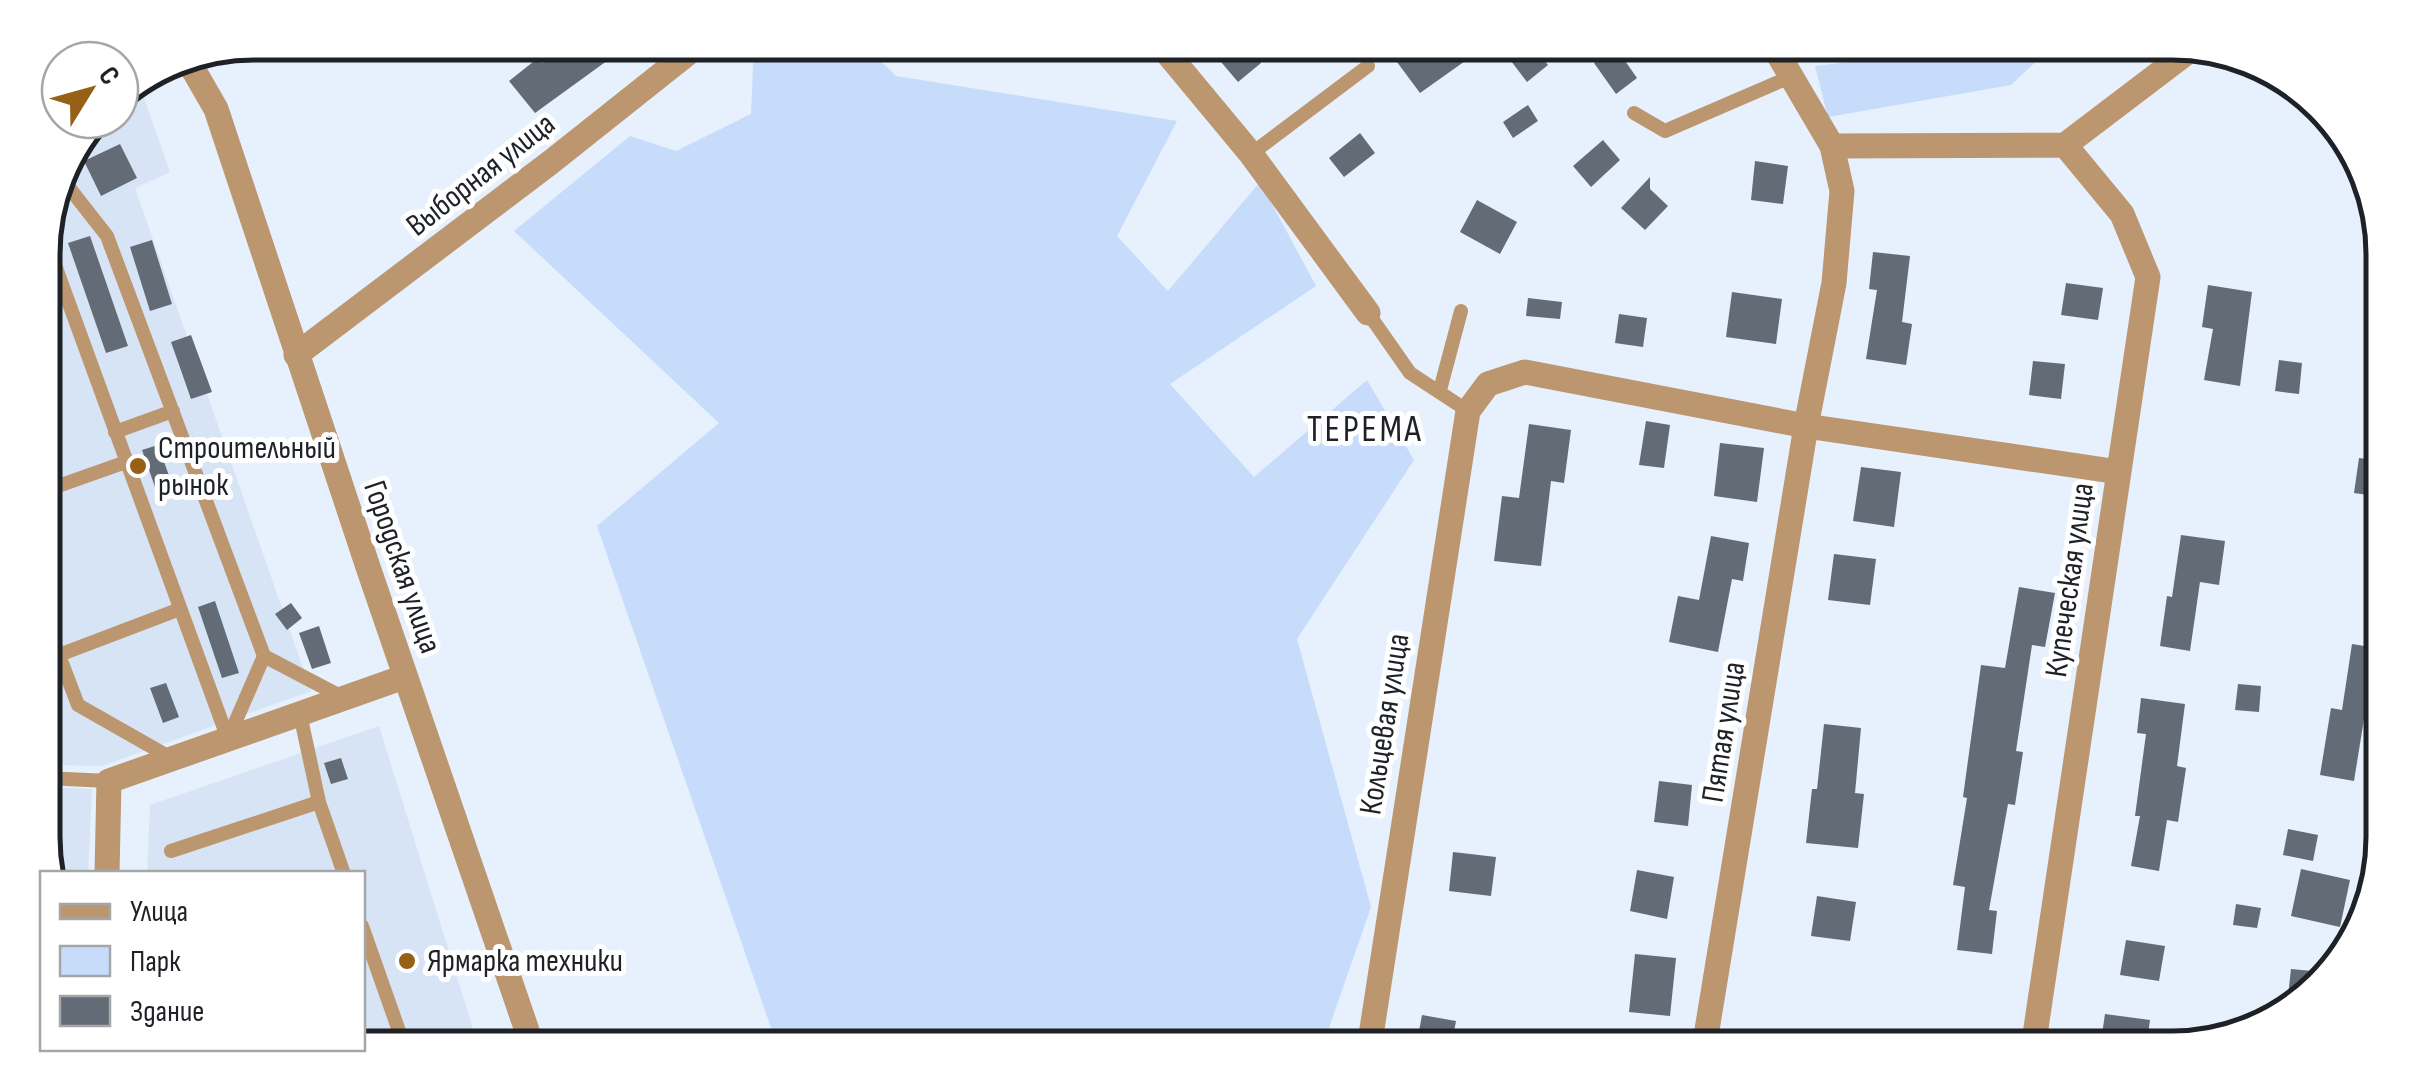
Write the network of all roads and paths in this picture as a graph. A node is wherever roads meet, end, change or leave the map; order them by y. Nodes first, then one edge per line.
1 (679, 60) edge
2 (1173, 60) edge
3 (1781, 60) edge
4 (2177, 60) edge
5 (1368, 66) dead end
6 (193, 70) edge
7 (1790, 77) junction
8 (1634, 113) dead end
9 (1832, 146) junction
10 (2065, 146) junction
11 (1251, 154) junction
12 (71, 191) edge
13 (60, 280) edge
14 (1460, 311) dead end
15 (1368, 313) joint
16 (296, 355) junction
17 (1440, 390) junction
18 (1468, 410) junction
19 (172, 411) junction
20 (1806, 426) junction
21 (116, 432) junction
22 (126, 462) junction
23 (2119, 472) junction
24 (60, 485) edge
25 (180, 609) junction
26 (60, 654) edge
27 (264, 656) junction
28 (60, 660) edge
29 (404, 676) junction
30 (344, 698) junction
31 (300, 714) junction
32 (228, 740) junction
33 (173, 759) junction
34 (60, 779) edge
35 (109, 781) junction
36 (319, 802) junction
37 (170, 851) dead end
38 (107, 871) edge
39 (343, 871) edge
40 (365, 935) edge
41 (399, 1031) edge
42 (527, 1031) edge
43 (1371, 1031) edge
44 (1707, 1031) edge
45 (2036, 1031) edge

1 - 16 street, Выборная улица
2 - 11 street
3 - 7 street
4 - 10 street
5 - 11 lane
6 - 16 street, Городская улица
7 - 8 lane
7 - 9 street
9 - 10 street
9 - 20 street, Пятая улица
10 - 23 street, Купеческая улица
11 - 15 street
12 - 19 lane
13 - 21 lane
14 - 17 lane
15 - 17 lane
16 - 29 street, Городская улица
17 - 18 lane
18 - 20 street
18 - 43 street, Кольцевая улица
19 - 21 lane
19 - 27 lane
20 - 23 street
20 - 44 street, Пятая улица
21 - 22 lane
22 - 24 lane
22 - 25 lane
23 - 45 street, Купеческая улица
25 - 26 lane
25 - 32 lane
27 - 30 lane
27 - 32 lane
28 - 33 lane
29 - 30 street
29 - 42 street, Городская улица
30 - 31 street
31 - 32 street
31 - 36 lane
32 - 33 street
33 - 35 street
34 - 35 lane
35 - 38 street
36 - 37 lane
36 - 39 lane
40 - 41 lane

